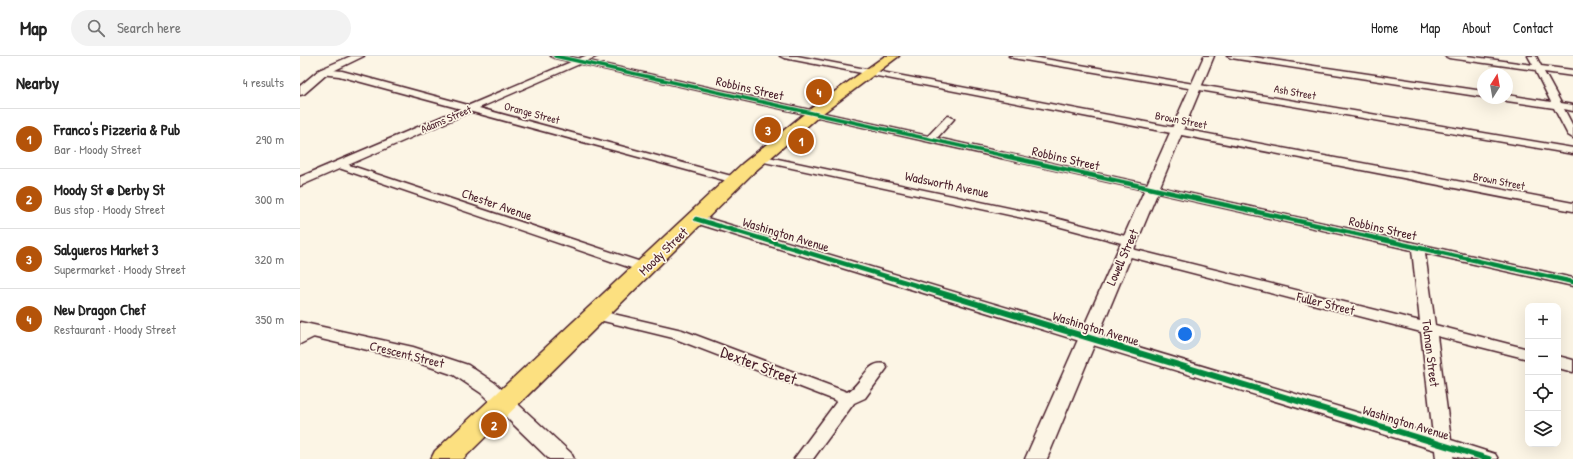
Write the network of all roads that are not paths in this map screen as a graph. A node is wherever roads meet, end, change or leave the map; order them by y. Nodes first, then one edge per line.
1 (359, 56) edge
2 (555, 56) edge
3 (593, 56) edge
4 (784, 56) edge
5 (893, 56) edge
6 (1013, 56) edge
7 (1209, 56) edge
8 (1231, 56) edge
9 (1449, 56) edge
10 (1532, 56) edge
11 (580, 62) junction
12 (1538, 68) junction
13 (323, 72) junction
14 (870, 72) junction
15 (1573, 73) edge
16 (1196, 87) junction
17 (300, 92) edge
18 (1477, 93) edge
19 (1513, 99) edge
20 (1558, 106) junction
21 (1573, 108) edge
22 (470, 109) junction
23 (814, 113) junction
24 (949, 120) dead end
25 (1177, 131) junction
26 (1573, 135) edge
27 (930, 139) junction
28 (1573, 151) edge
29 (759, 158) junction
30 (340, 165) junction
31 (735, 180) junction
32 (300, 182) edge
33 (1152, 188) junction
34 (1573, 207) edge
35 (696, 219) junction
36 (1127, 246) junction
37 (1418, 247) junction
38 (645, 268) junction
39 (1573, 282) edge
40 (596, 315) junction
41 (1428, 329) junction
42 (304, 333) edge
43 (1087, 337) junction
44 (1525, 353) edge
45 (1561, 363) edge
46 (1573, 366) edge
47 (879, 368) dead end
48 (848, 399) junction
49 (504, 402) junction
50 (1444, 452) edge
51 (1040, 458) edge
52 (445, 459) edge
53 (563, 459) edge
54 (803, 459) edge
55 (1489, 459) edge

1 - 13 street
2 - 11 street, Robbins Street
3 - 11 street, Adams Street
4 - 14 street, Brown Street
5 - 14 main road, Moody Street
6 - 16 street, Ash Street
7 - 16 street, Lowell Street
8 - 18 street
9 - 12 street
10 - 12 street
11 - 22 street, Adams Street
11 - 23 street, Robbins Street
12 - 15 street
12 - 20 street
13 - 17 street
13 - 22 street, Orange Street
14 - 23 main road, Moody Street
14 - 25 street, Brown Street
16 - 25 street, Lowell Street
16 - 28 street, Ash Street
19 - 20 street
20 - 21 street
20 - 26 street
22 - 30 street, Adams Street
22 - 31 street, Orange Street
23 - 27 street, Robbins Street
23 - 29 main road, Moody Street
24 - 27 street
25 - 33 street, Lowell Street
25 - 34 street, Brown Street
27 - 33 street, Robbins Street
29 - 31 main road, Moody Street
29 - 36 street, Wadsworth Avenue
30 - 32 street, Adams Street
30 - 38 street, Chester Avenue
31 - 35 main road, Moody Street
33 - 36 street, Lowell Street
33 - 37 street, Robbins Street
35 - 38 main road, Moody Street
35 - 43 street, Washington Avenue
36 - 41 street, Fuller Street
36 - 43 street, Lowell Street
37 - 39 street, Robbins Street
37 - 41 street, Tolman Street
38 - 40 main road, Moody Street
40 - 48 street, Dexter Street
40 - 49 main road, Moody Street
41 - 44 street, Fuller Street
41 - 50 street, Tolman Street
42 - 49 street, Crescent Street
43 - 50 street, Washington Avenue
43 - 51 street, Lowell Street
45 - 46 street
47 - 48 street
48 - 54 street
49 - 52 main road, Moody Street
49 - 53 street, Crescent Street
50 - 55 street, Washington Avenue

